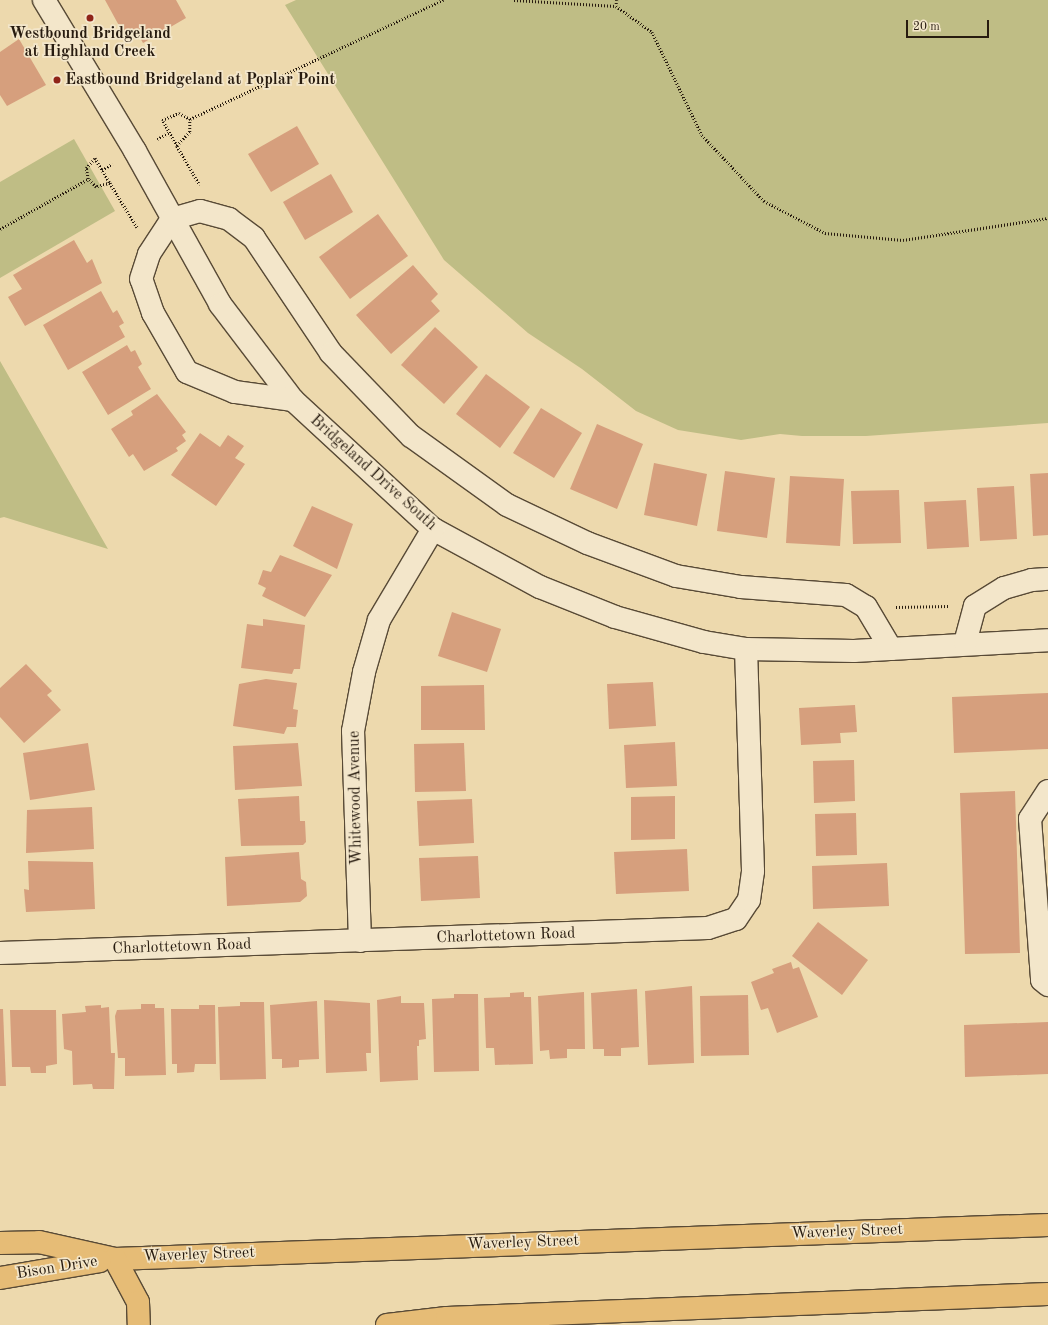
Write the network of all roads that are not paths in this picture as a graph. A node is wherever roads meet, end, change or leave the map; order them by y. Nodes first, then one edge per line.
1 (44, 0) edge
2 (172, 219) junction
3 (293, 400) junction
4 (433, 529) junction
5 (1048, 579) edge
6 (1048, 640) edge
7 (965, 643) junction
8 (746, 649) junction
9 (891, 649) junction
10 (1048, 791) edge
11 (360, 941) junction
12 (0, 953) edge
13 (1048, 985) edge
14 (1048, 1225) edge
15 (0, 1243) edge
16 (115, 1259) junction
17 (0, 1278) edge
18 (1048, 1294) edge
19 (139, 1325) edge
20 (387, 1325) edge

1 - 2 street, Bridgeland Drive South
2 - 3 street, Bridgeland Drive South
2 - 3 street
2 - 9 street
3 - 4 street, Bridgeland Drive South
4 - 8 street, Bridgeland Drive South
4 - 11 street, Whitewood Avenue
5 - 7 street
6 - 7 street, Bridgeland Drive South
7 - 9 street, Bridgeland Drive South
8 - 9 street, Bridgeland Drive South
8 - 11 street, Charlottetown Road
10 - 13 street
11 - 12 street, Charlottetown Road
14 - 16 main road, Waverley Street
15 - 16 main road, Waverley Street
16 - 17 main road, Bison Drive
16 - 19 main road
18 - 20 main road

